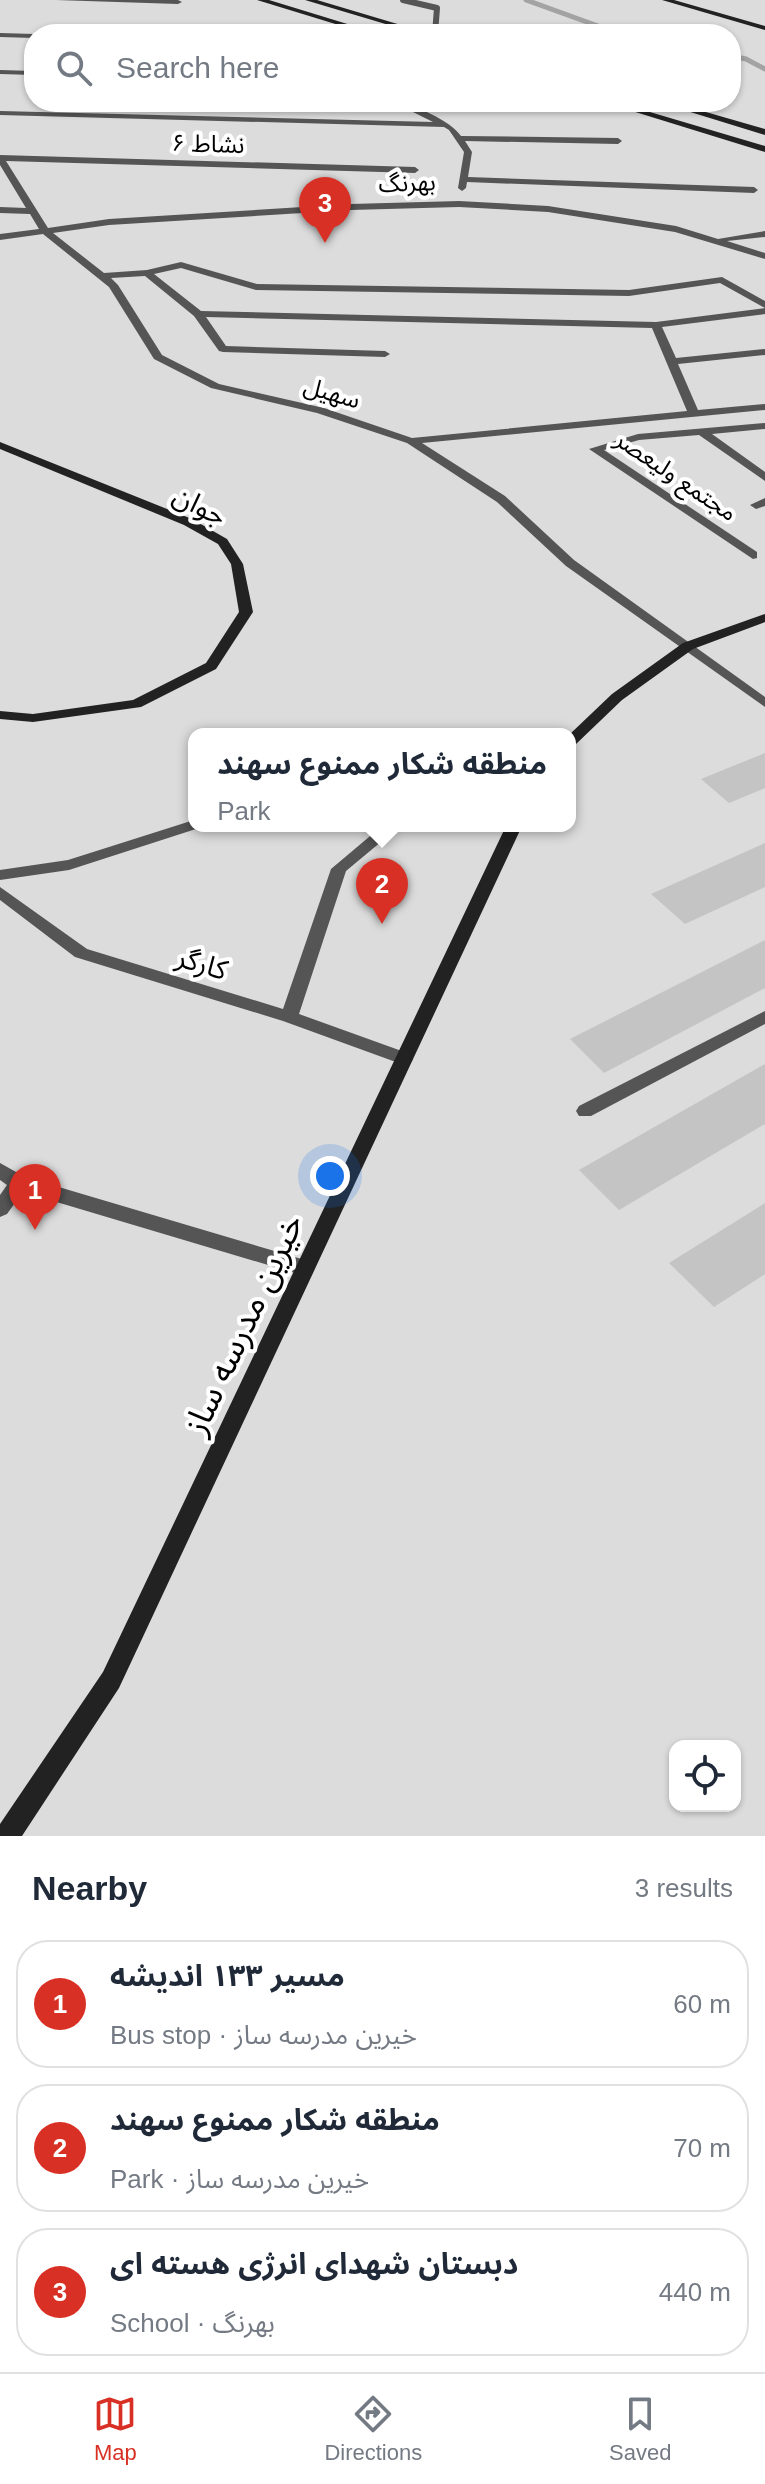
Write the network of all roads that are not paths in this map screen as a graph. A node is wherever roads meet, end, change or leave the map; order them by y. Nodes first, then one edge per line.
1 (60, 0) edge
2 (261, 0) edge
3 (309, 0) edge
4 (403, 0) edge
5 (666, 0) edge
6 (178, 2) dead end
7 (342, 24) edge
8 (392, 24) edge
9 (436, 24) edge
10 (765, 28) edge
11 (0, 35) edge
12 (24, 36) edge
13 (0, 72) edge
14 (24, 73) edge
15 (419, 112) edge
16 (641, 112) edge
17 (696, 112) edge
18 (0, 113) edge
19 (448, 125) junction
20 (765, 132) edge
21 (458, 138) junction
22 (618, 141) dead end
23 (765, 149) edge
24 (0, 158) edge
25 (415, 170) dead end
26 (463, 179) junction
27 (754, 190) dead end
28 (459, 204) junction
29 (0, 210) edge
30 (32, 211) junction
31 (45, 231) junction
32 (765, 234) edge
33 (0, 237) edge
34 (713, 240) junction
35 (765, 256) edge
36 (147, 273) junction
37 (103, 276) junction
38 (765, 308) edge
39 (198, 314) junction
40 (656, 325) junction
41 (765, 352) edge
42 (385, 354) dead end
43 (671, 362) junction
44 (765, 407) edge
45 (694, 414) junction
46 (765, 426) edge
47 (701, 431) junction
48 (411, 441) junction
49 (0, 445) edge
50 (765, 477) edge
51 (753, 555) dead end
52 (765, 618) edge
53 (688, 646) junction
54 (765, 703) edge
55 (0, 715) edge
56 (576, 736) edge
57 (188, 827) edge
58 (385, 832) edge
59 (511, 832) edge
60 (0, 875) edge
61 (0, 892) edge
62 (289, 1017) junction
63 (765, 1017) edge
64 (404, 1059) junction
65 (585, 1111) dead end
66 (0, 1170) edge
67 (19, 1183) junction
68 (0, 1209) edge
69 (305, 1268) junction
70 (7, 1836) edge

1 - 6 street
2 - 7 street
3 - 8 street
4 - 9 lane
5 - 10 street
11 - 12 street
13 - 14 street
15 - 19 street
16 - 23 street
17 - 20 street
18 - 19 street
19 - 21 street
21 - 22 street
21 - 26 street
24 - 25 street, نشاط ۶
24 - 30 street, سهیل
26 - 27 street
26 - 28 street
28 - 31 street, بهرنگ
28 - 34 street, بهرنگ
29 - 30 street
30 - 31 street, سهیل
31 - 33 street, بهرنگ
31 - 37 street, سهیل
32 - 34 street
34 - 35 street, بهرنگ
36 - 37 street
36 - 38 street
36 - 39 street
37 - 48 street, سهیل
38 - 40 street
39 - 40 street
39 - 42 street
40 - 43 street
41 - 43 street
43 - 45 street
44 - 45 street
45 - 48 street
46 - 47 street, مجتمع ولیعصر
47 - 50 street
47 - 51 street, مجتمع ولیعصر
48 - 53 street, سهیل
49 - 55 street, جوان
52 - 53 street
53 - 54 street, سهیل
53 - 56 street
57 - 60 street
58 - 62 street
59 - 64 street, خیرین مدرسه ساز
61 - 62 street, کارگر
62 - 64 street, کارگر
63 - 65 street
64 - 69 street, خیرین مدرسه ساز
66 - 67 street
67 - 68 street
67 - 69 street
69 - 70 street, خیرین مدرسه ساز

